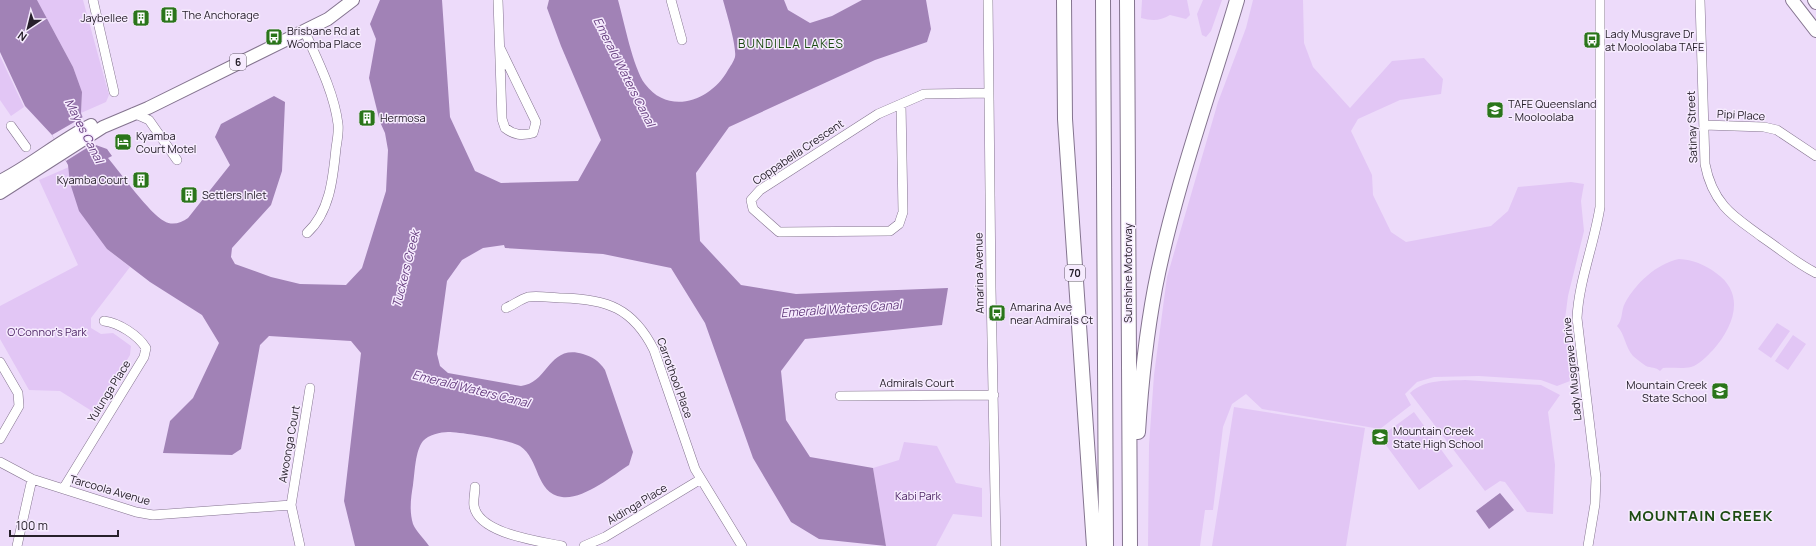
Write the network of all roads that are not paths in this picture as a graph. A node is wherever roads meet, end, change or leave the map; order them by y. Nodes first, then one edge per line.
1 (93, 0) edge
2 (341, 0) edge
3 (353, 0) edge
4 (498, 0) edge
5 (671, 0) edge
6 (988, 0) edge
7 (1064, 0) edge
8 (1103, 0) edge
9 (1127, 0) edge
10 (1237, 0) edge
11 (1600, 0) edge
12 (1700, 0) edge
13 (1792, 0) edge
14 (1814, 0) edge
15 (1816, 3) edge
16 (309, 27) junction
17 (1816, 32) edge
18 (682, 40) dead end
19 (500, 48) junction
20 (114, 92) dead end
21 (989, 93) junction
22 (159, 101) junction
23 (901, 104) junction
24 (133, 113) junction
25 (151, 122) junction
26 (1704, 125) junction
27 (11, 126) dead end
28 (90, 130) junction
29 (26, 147) dead end
30 (59, 149) junction
31 (1816, 156) edge
32 (177, 160) dead end
33 (0, 181) edge
34 (0, 193) edge
35 (308, 233) dead end
36 (1816, 273) edge
37 (506, 308) dead end
38 (104, 321) dead end
39 (0, 362) edge
40 (310, 388) dead end
41 (994, 395) junction
42 (840, 396) dead end
43 (0, 439) edge
44 (0, 462) edge
45 (1130, 475) junction
46 (32, 479) junction
47 (701, 479) junction
48 (475, 488) dead end
49 (63, 489) junction
50 (291, 505) junction
51 (16, 546) edge
52 (300, 546) edge
53 (562, 546) edge
54 (584, 546) edge
55 (742, 546) edge
56 (996, 546) edge
57 (1094, 546) edge
58 (1106, 546) edge
59 (1130, 546) edge
60 (1588, 546) edge

1 - 20 street
2 - 16 main road, 6
3 - 16 main road, 6
4 - 19 street
5 - 18 street
6 - 21 street, Amarina Avenue
7 - 57 highway, 70
8 - 58 highway
9 - 45 highway, Sunshine Motorway
10 - 45 highway
11 - 60 street, Lady Musgrave Drive
12 - 26 street, Satinay Street
13 - 17 main road
14 - 15 main road
16 - 22 main road, 6
16 - 35 street
19 - 19 street
21 - 23 street, Coppabella Crescent
21 - 41 street, Amarina Avenue
22 - 24 main road
22 - 25 street
22 - 28 main road, 6
23 - 23 street, Coppabella Crescent
24 - 25 street
24 - 28 main road
25 - 32 street
26 - 31 street, Pipi Place
26 - 36 street, Satinay Street
27 - 29 street
28 - 30 main road, 6
30 - 33 main road, 6
30 - 34 main road, 6
37 - 47 street, Carrothool Place
38 - 49 street, Yulunga Place
39 - 43 street
40 - 50 street, Awoonga Court
41 - 42 street, Admirals Court
41 - 56 street, Amarina Avenue
44 - 46 street, Tarcoola Avenue
45 - 59 highway, Sunshine Motorway
46 - 49 street, Tarcoola Avenue
46 - 51 street
47 - 54 street, Aldinga Place
47 - 55 street, Carrothool Place
48 - 53 street
49 - 50 street, Tarcoola Avenue
50 - 52 street

